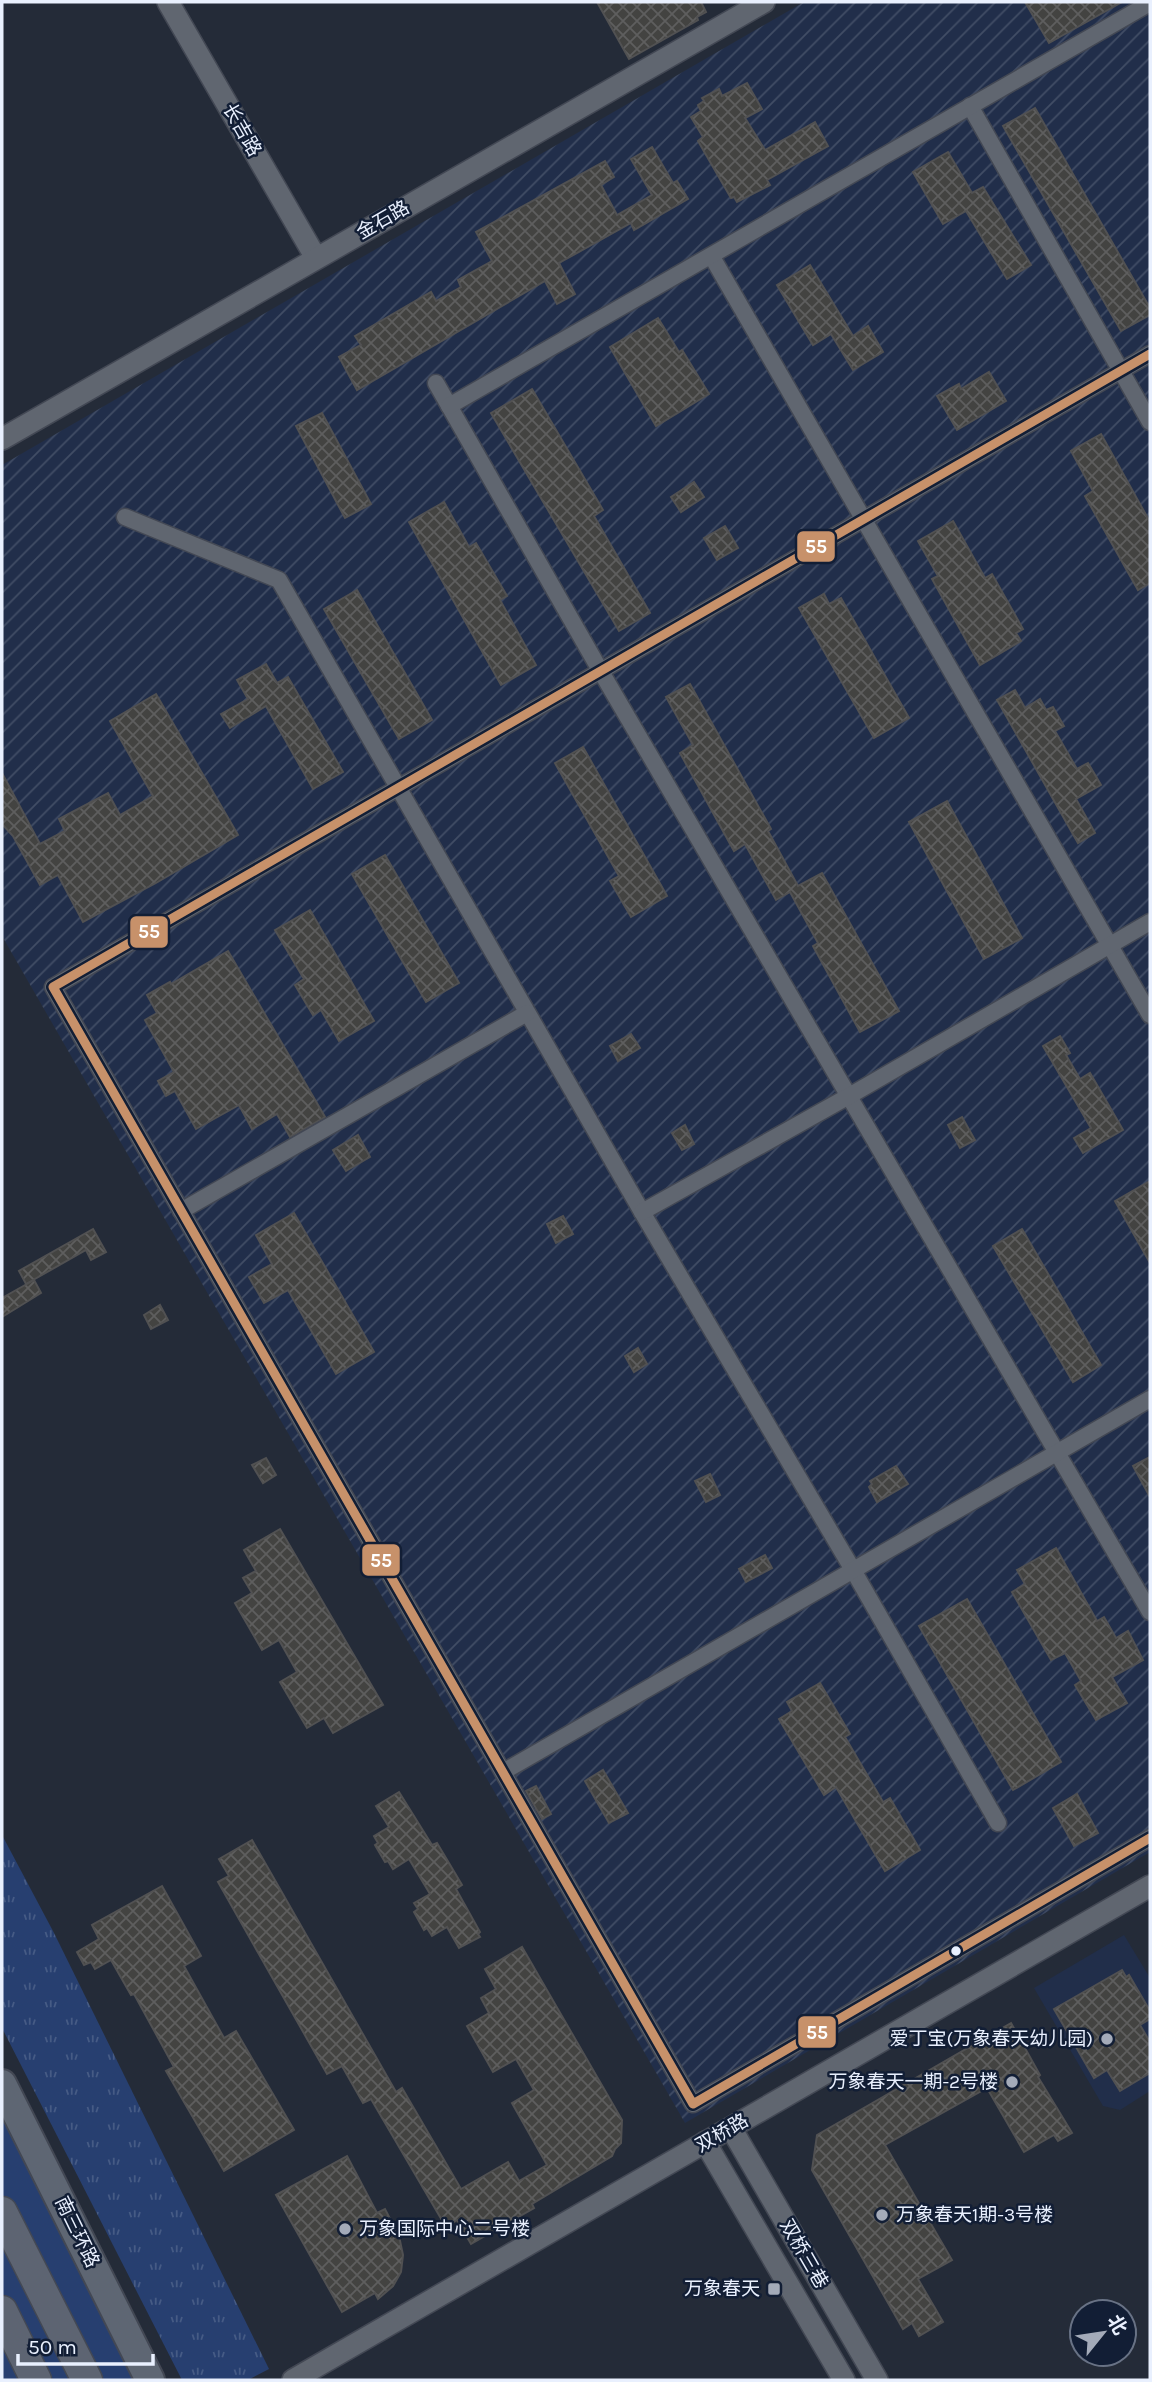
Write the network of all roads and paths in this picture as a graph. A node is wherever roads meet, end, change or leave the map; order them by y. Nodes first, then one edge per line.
1 (168, 2) edge
2 (764, 2) edge
3 (1150, 3) edge
4 (970, 106) junction
5 (712, 257) junction
6 (316, 258) junction
7 (1150, 354) edge
8 (1120, 371) junction
9 (436, 383) dead end
10 (449, 406) junction
11 (1150, 422) edge
12 (2, 439) edge
13 (125, 517) dead end
14 (863, 519) junction
15 (600, 670) junction
16 (397, 787) junction
17 (1150, 922) edge
18 (1110, 945) junction
19 (527, 1013) junction
20 (1150, 1015) edge
21 (849, 1096) junction
22 (181, 1211) junction
23 (642, 1212) junction
24 (1150, 1399) edge
25 (1057, 1454) junction
26 (853, 1570) junction
27 (1150, 1612) edge
28 (503, 1772) junction
29 (998, 1824) dead end
30 (1150, 1838) edge
31 (1150, 1886) edge
32 (2, 2084) edge
33 (731, 2128) junction
34 (705, 2142) junction
35 (2, 2212) edge
36 (2, 2311) edge
37 (36, 2380) edge
38 (87, 2380) edge
39 (150, 2380) edge
40 (293, 2380) edge
41 (844, 2380) edge
42 (877, 2380) edge

1 - 6 street, 长吉路
2 - 6 street, 金石路
3 - 4 street
4 - 5 street
4 - 8 street
5 - 10 street
5 - 14 street
6 - 12 street, 金石路
7 - 8 street
8 - 11 street
8 - 14 street
9 - 10 street
10 - 15 street
13 - 16 street
14 - 15 street
14 - 18 street
15 - 16 street
15 - 21 street
16 - 19 street
16 - 22 street
17 - 18 street
18 - 20 street
18 - 21 street
19 - 22 street
19 - 23 street
21 - 23 street
21 - 25 street
22 - 28 street
23 - 26 street
24 - 25 street
25 - 26 street
25 - 27 street
26 - 28 street
26 - 29 street
28 - 30 street
31 - 33 street, 双桥路
32 - 39 highway, 南三环路
33 - 34 street, 双桥路
33 - 42 street, 双桥三巷
34 - 40 street, 双桥路
34 - 41 street, 双桥三巷
35 - 38 highway
36 - 37 highway

